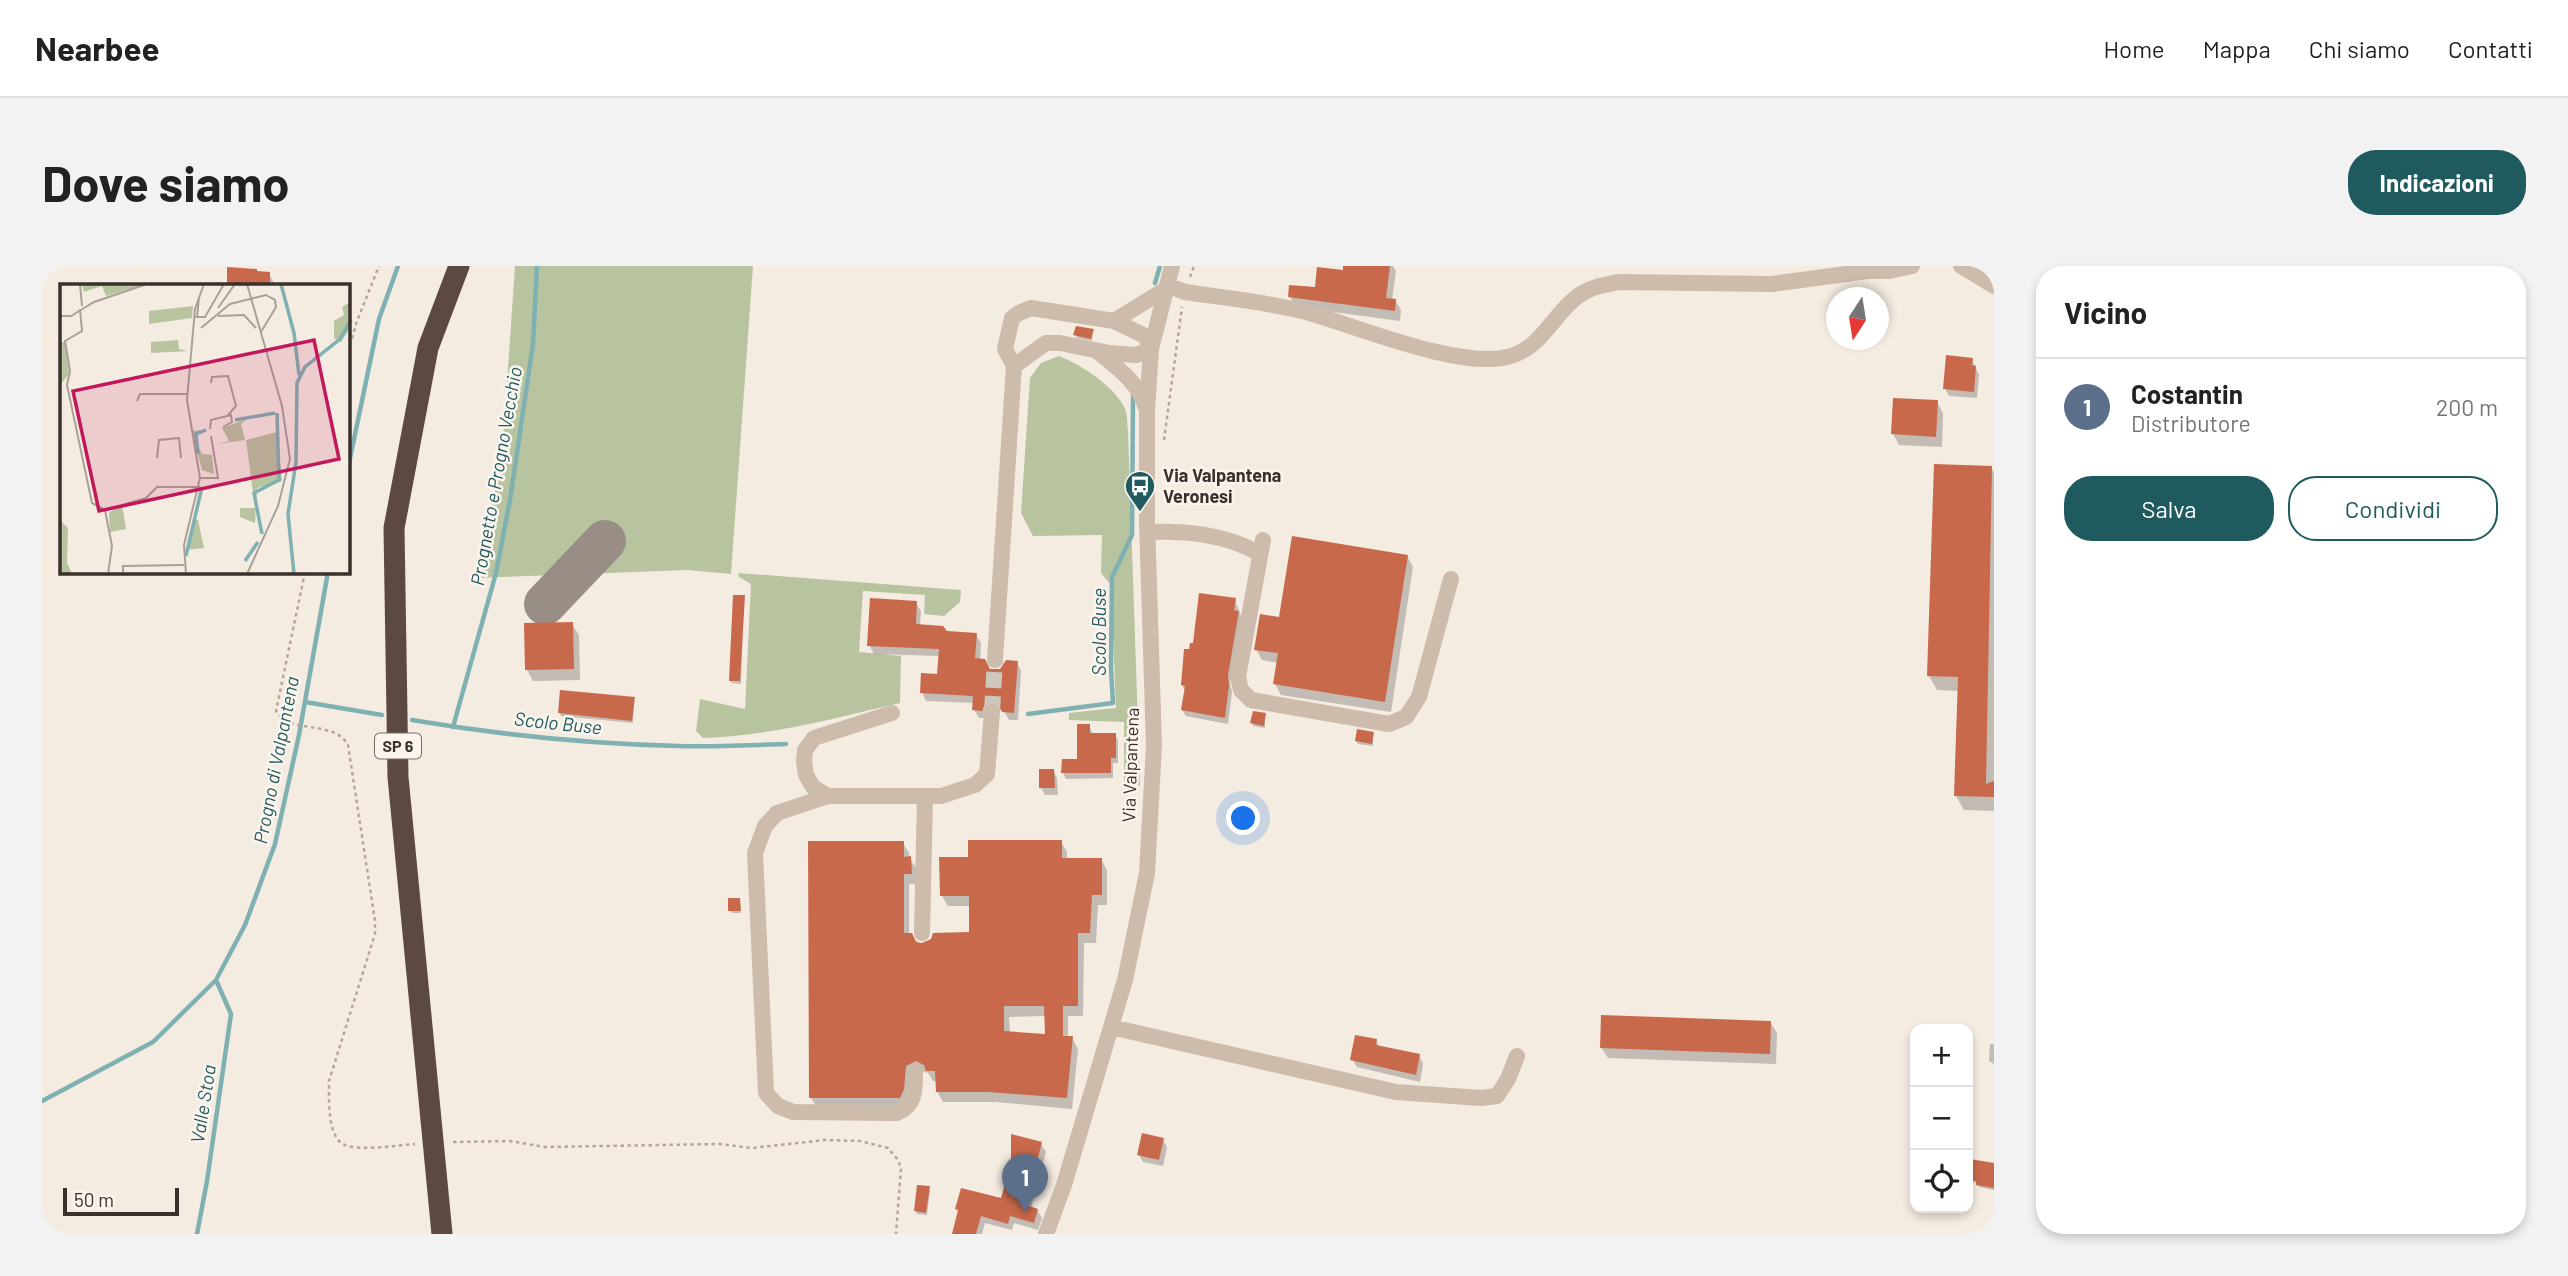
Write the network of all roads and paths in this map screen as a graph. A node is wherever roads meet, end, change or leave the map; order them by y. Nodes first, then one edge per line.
1 (379, 266) edge
2 (459, 266) edge
3 (1172, 266) edge
4 (1912, 266) edge
5 (1961, 266) edge
6 (1874, 268) edge
7 (1994, 286) edge
8 (1167, 287) junction
9 (1114, 321) junction
10 (350, 345) edge
11 (1152, 349) junction
12 (1097, 352) junction
13 (1014, 366) junction
14 (1147, 410) junction
15 (1148, 532) junction
16 (305, 574) edge
17 (1451, 579) dead end
18 (995, 660) tunnel mouth
19 (992, 712) tunnel mouth
20 (892, 713) dead end
21 (828, 796) junction
22 (925, 796) junction
23 (922, 933) dead end
24 (1111, 1027) junction
25 (1517, 1056) dead end
26 (915, 1071) dead end
27 (453, 1142) dead end
28 (415, 1144) dead end
29 (442, 1234) edge
30 (896, 1234) edge
31 (1046, 1234) edge

1 - 10 path
2 - 29 highway, SP 6
3 - 8 street, Via Valpantena
4 - 6 street
5 - 7 street
6 - 8 street
8 - 9 street
8 - 11 street, Via Valpantena
9 - 11 street
9 - 13 street
11 - 12 street
11 - 14 street, Via Valpantena
12 - 13 street
12 - 14 street
13 - 18 street
14 - 15 street, Via Valpantena
15 - 17 street
15 - 24 street, Via Valpantena
16 - 28 path
19 - 22 street
20 - 21 street
21 - 22 street
21 - 26 street
22 - 23 street
24 - 25 street
24 - 31 street, Via Valpantena
27 - 30 path

